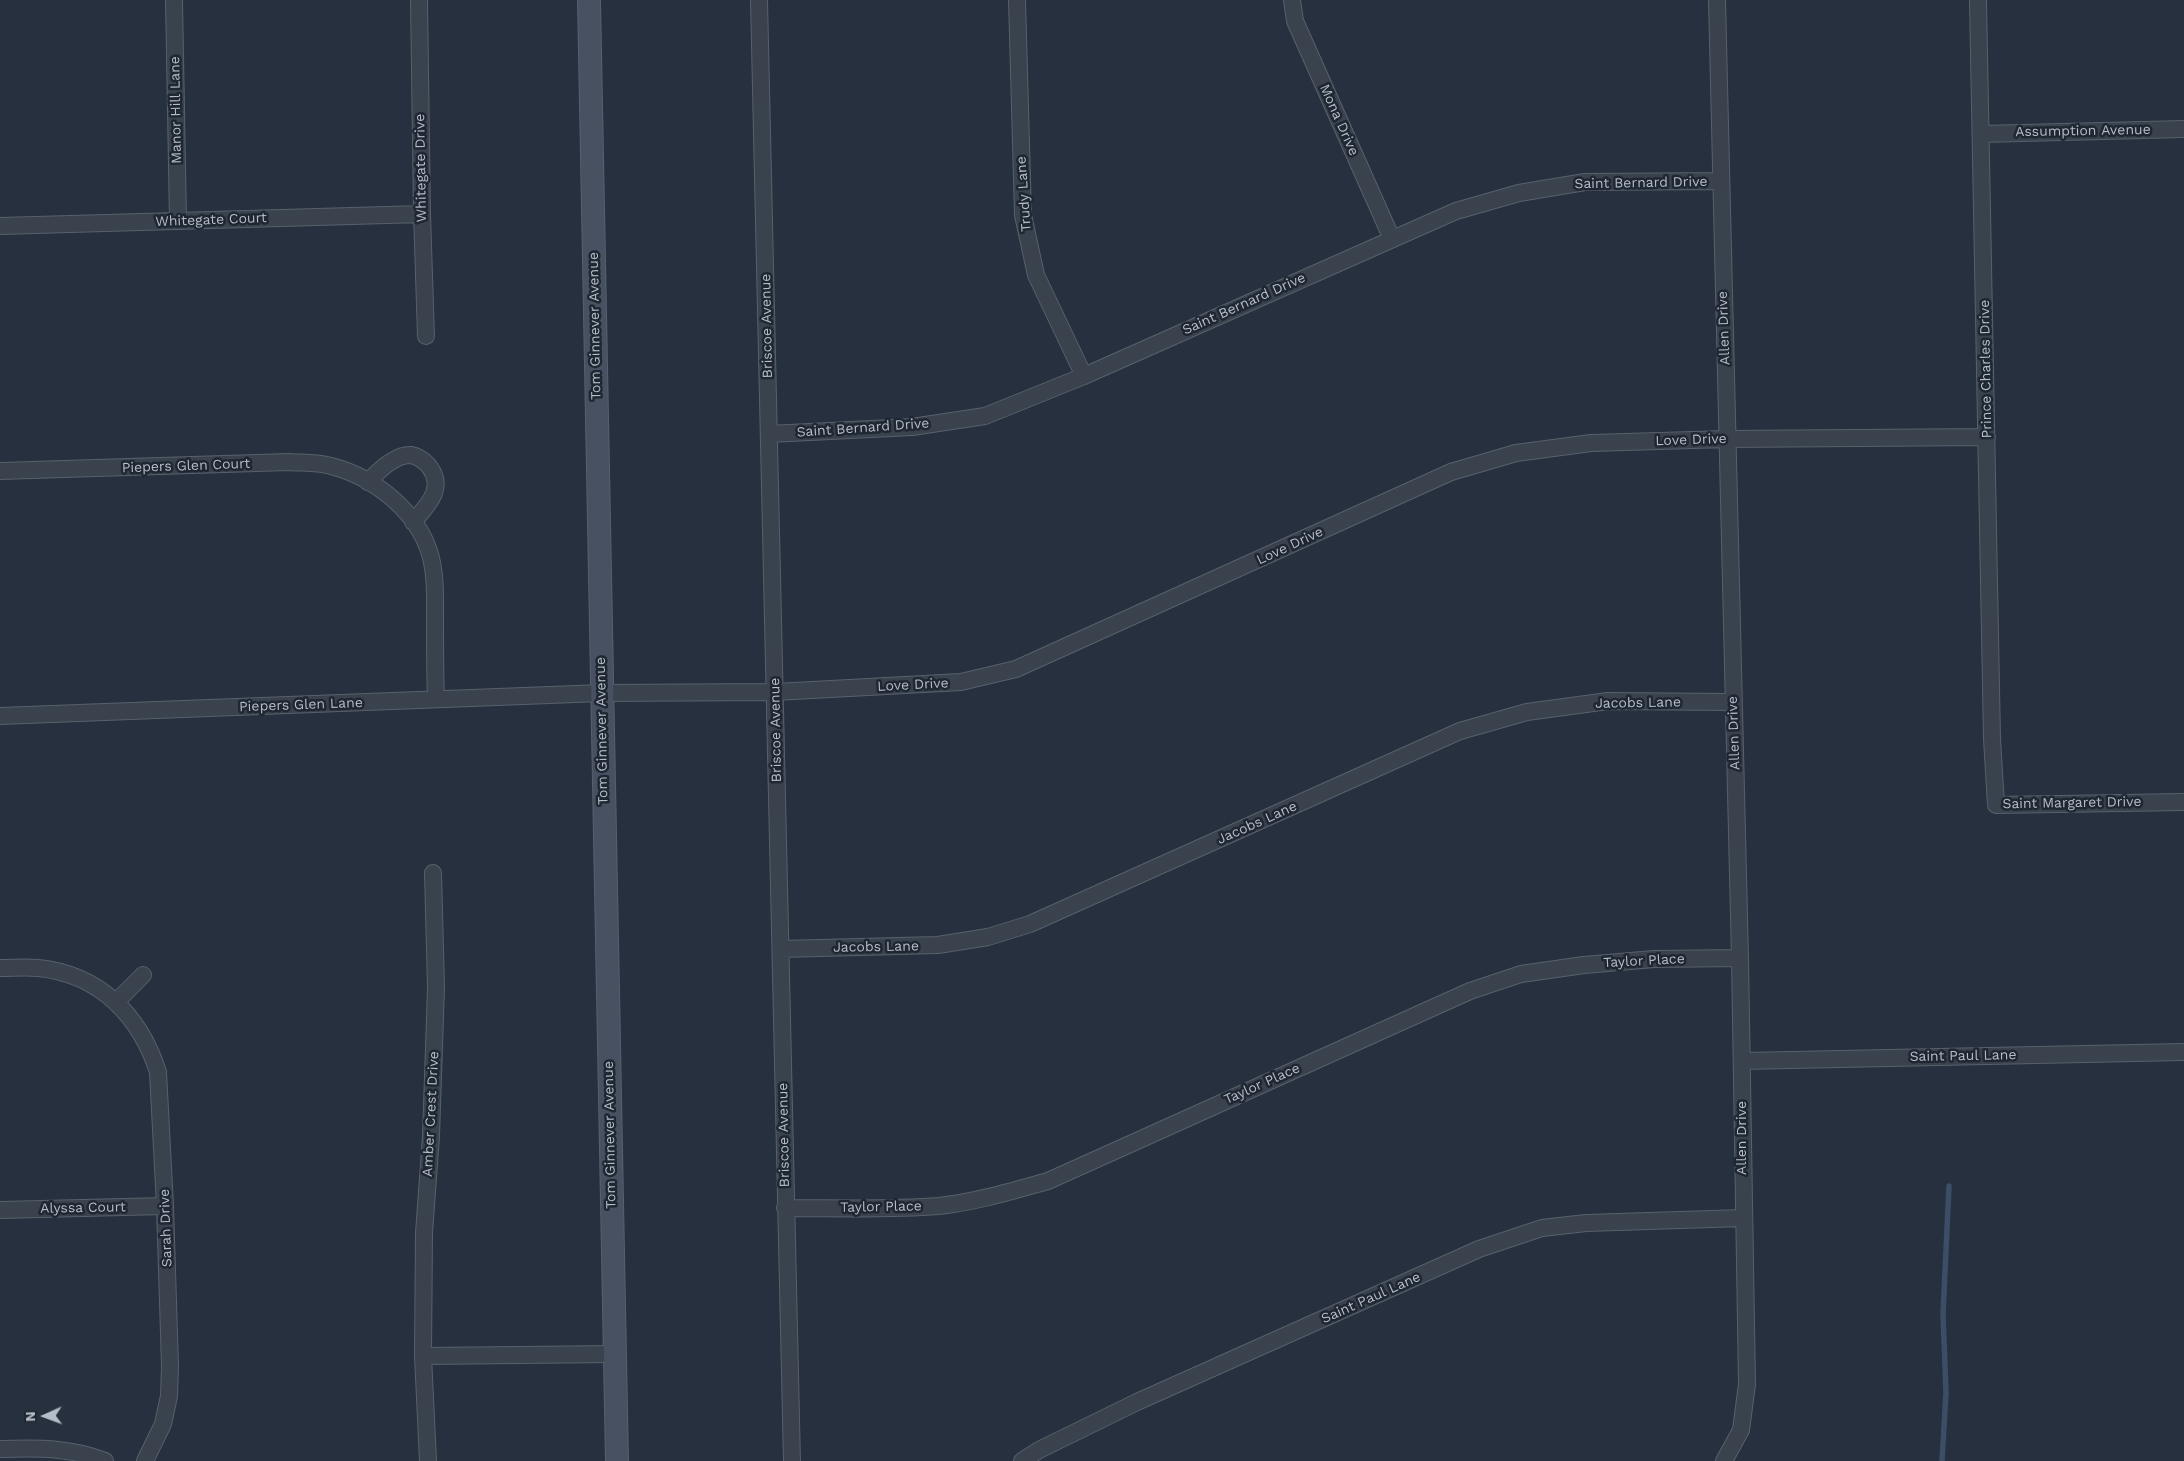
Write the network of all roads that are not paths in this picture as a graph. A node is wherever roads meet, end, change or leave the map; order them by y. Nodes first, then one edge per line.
1 (174, 0) edge
2 (419, 0) edge
3 (589, 0) edge
4 (759, 0) edge
5 (1017, 0) edge
6 (1292, 0) edge
7 (1717, 0) edge
8 (1978, 0) edge
9 (2184, 129) edge
10 (1981, 134) junction
11 (1720, 181) junction
12 (422, 214) junction
13 (178, 221) junction
14 (0, 226) edge
15 (1392, 239) junction
16 (426, 336) dead end
17 (1084, 376) junction
18 (769, 434) junction
19 (1987, 437) junction
20 (1727, 439) junction
21 (0, 471) edge
22 (368, 482) junction
23 (412, 522) junction
24 (775, 692) junction
25 (602, 693) junction
26 (436, 700) junction
27 (1733, 702) junction
28 (0, 716) edge
29 (1992, 739) joint
30 (2184, 802) edge
31 (433, 873) dead end
32 (781, 949) junction
33 (1740, 958) junction
34 (0, 968) edge
35 (143, 975) dead end
36 (116, 1002) junction
37 (2184, 1052) edge
38 (1742, 1061) junction
39 (165, 1206) junction
40 (785, 1208) junction
41 (0, 1210) edge
42 (1743, 1218) junction
43 (615, 1354) junction
44 (423, 1356) junction
45 (0, 1449) edge
46 (105, 1461) edge
47 (145, 1461) edge
48 (428, 1461) edge
49 (617, 1461) edge
50 (792, 1461) edge
51 (1022, 1461) edge
52 (1724, 1461) edge

1 - 13 street, Manor Hill Lane
2 - 12 street, Whitegate Drive
3 - 25 main road, Tom Ginnever Avenue
4 - 18 street, Briscoe Avenue
5 - 17 street, Trudy Lane
6 - 15 street, Mona Drive
7 - 11 street, Allen Drive
8 - 10 street, Prince Charles Drive
9 - 10 street, Assumption Avenue
10 - 19 street, Prince Charles Drive
11 - 15 street, Saint Bernard Drive
11 - 20 street, Allen Drive
12 - 13 street, Whitegate Court
12 - 16 street, Whitegate Drive
13 - 14 street, Whitegate Court
15 - 17 street, Saint Bernard Drive
17 - 18 street, Saint Bernard Drive
18 - 24 street, Briscoe Avenue
19 - 20 street, Love Drive
19 - 29 street, Prince Charles Drive
20 - 24 street, Love Drive
20 - 27 street, Allen Drive
21 - 22 street, Piepers Glen Court
22 - 23 street, Piepers Glen Court
22 - 23 street
23 - 26 street, Piepers Glen Court
24 - 25 street, Love Drive
24 - 32 street, Briscoe Avenue
25 - 26 street, Piepers Glen Lane
25 - 43 main road, Tom Ginnever Avenue
26 - 28 street, Piepers Glen Lane
27 - 32 street, Jacobs Lane
27 - 33 street, Allen Drive
29 - 30 street, Saint Margaret Drive
31 - 44 street, Amber Crest Drive
32 - 40 street, Briscoe Avenue
33 - 38 street, Allen Drive
33 - 40 street, Taylor Place
34 - 36 street, Sarah Drive
35 - 36 street
36 - 39 street, Sarah Drive
37 - 38 street, Saint Paul Lane
38 - 42 street, Allen Drive
39 - 41 street, Alyssa Court
39 - 47 street, Sarah Drive
40 - 50 street, Briscoe Avenue
42 - 51 street, Saint Paul Lane
42 - 52 street, Allen Drive
43 - 44 street
43 - 49 main road, Tom Ginnever Avenue
44 - 48 street, Amber Crest Drive
45 - 46 street

